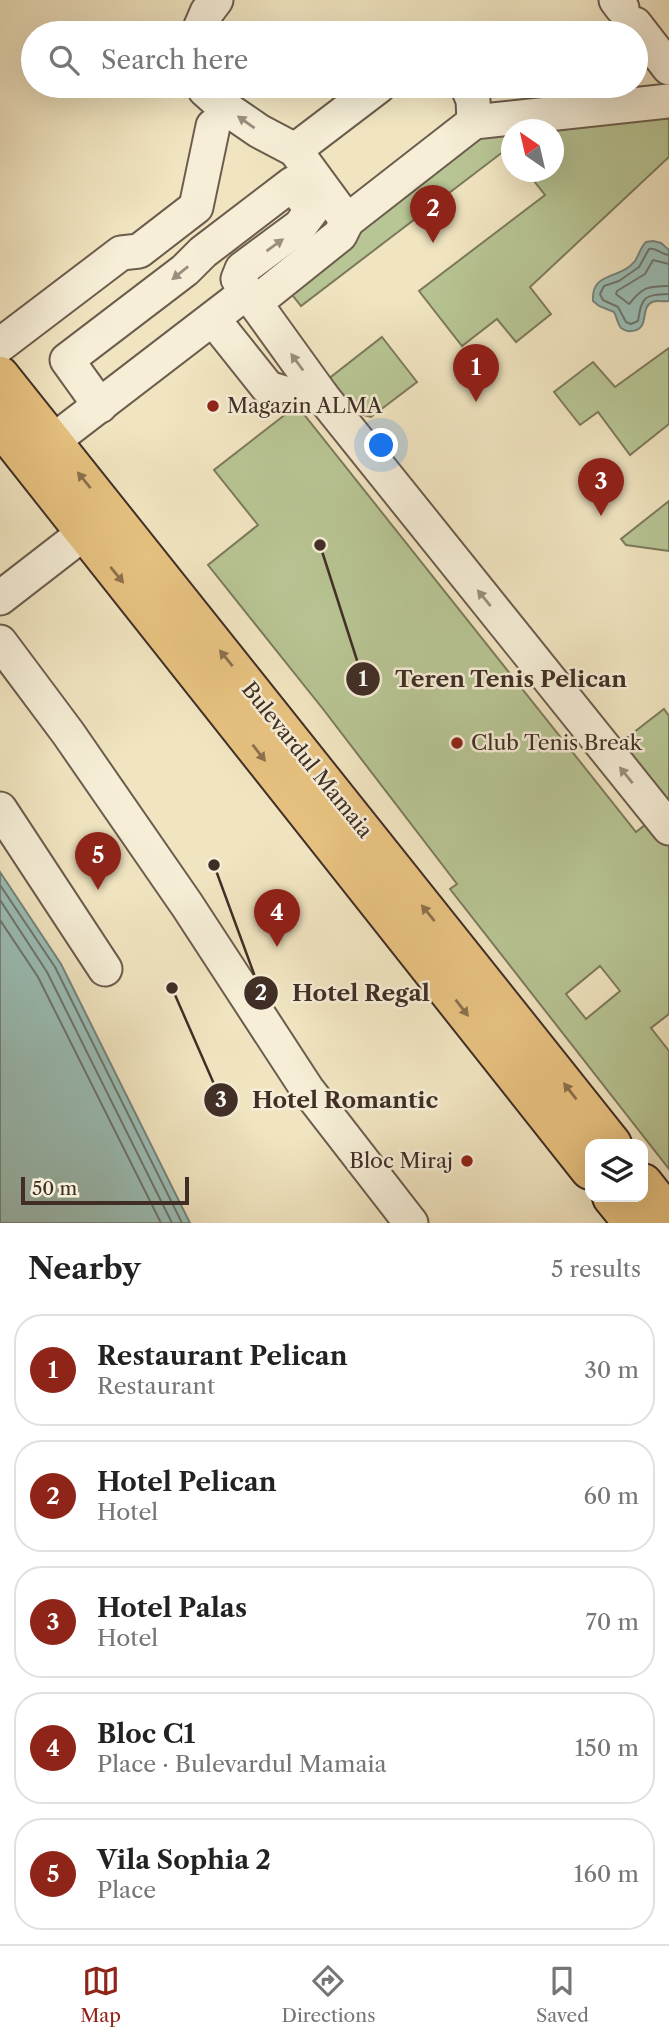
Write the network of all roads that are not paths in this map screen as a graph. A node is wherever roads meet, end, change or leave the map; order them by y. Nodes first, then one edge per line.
1 (216, 0) edge
2 (203, 21) edge
3 (648, 41) edge
4 (669, 68) edge
5 (213, 98) edge
6 (363, 98) edge
7 (472, 98) edge
8 (669, 101) edge
9 (474, 122) junction
10 (213, 126) dead end
11 (295, 150) junction
12 (347, 221) junction
13 (251, 298) junction
14 (213, 319) junction
15 (0, 345) edge
16 (0, 376) edge
17 (322, 396) junction
18 (100, 406) junction
19 (0, 425) edge
20 (53, 441) junction
21 (85, 533) junction
22 (0, 598) edge
23 (0, 642) edge
24 (0, 809) edge
25 (669, 828) edge
26 (105, 969) dead end
27 (608, 1139) edge
28 (585, 1164) edge
29 (648, 1189) edge
30 (616, 1202) edge
31 (669, 1216) edge
32 (411, 1223) edge
33 (633, 1223) edge

1 - 2 street
3 - 4 street
11 -> 5 street
6 - 11 street
7 - 9 street
8 - 9 street
9 - 12 street
10 - 15 street
11 - 12 street
12 - 13 street
13 - 14 street
17 -> 13 street
13 -> 18 street
14 - 17 street
14 - 18 street
16 - 20 main road, Bulevardul Mamaia
25 -> 17 street
18 - 20 street
19 - 21 main road, Bulevardul Mamaia
27 -> 20 main road, Bulevardul Mamaia
21 - 22 street
21 -> 28 main road, Bulevardul Mamaia
23 - 32 street
24 - 26 street
29 - 31 main road
30 - 33 main road

